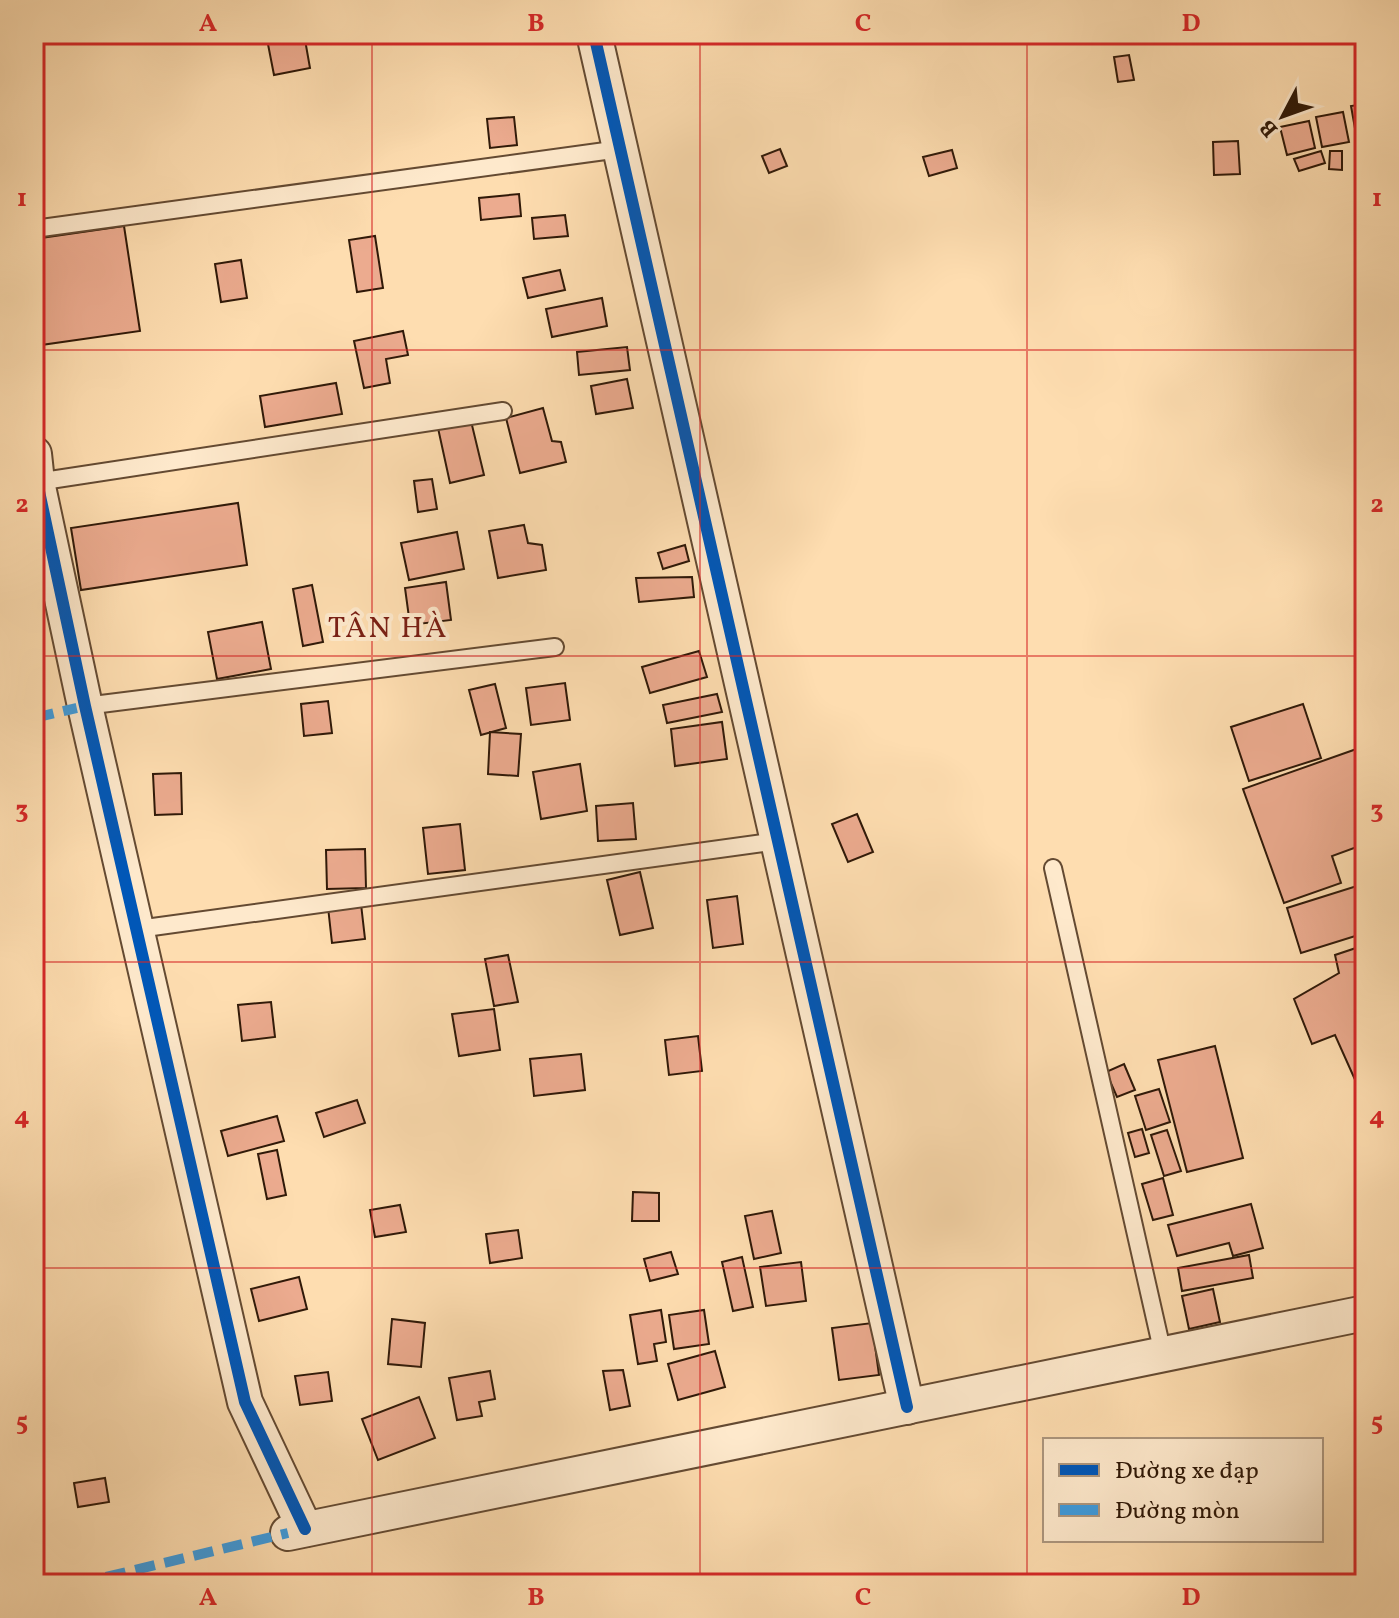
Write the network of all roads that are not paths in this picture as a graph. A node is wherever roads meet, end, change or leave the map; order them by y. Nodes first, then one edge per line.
1 (594, 34) edge
2 (620, 149) junction
3 (34, 229) edge
4 (503, 411) dead end
5 (36, 468) edge
6 (555, 647) dead end
7 (85, 706) junction
8 (778, 841) junction
9 (1053, 868) dead end
10 (138, 929) junction
11 (1365, 1313) edge
12 (1163, 1354) junction
13 (907, 1407) junction

1 - 2 street
2 - 3 lane
2 - 8 street
4 - 5 lane
5 - 7 street
6 - 7 lane
7 - 10 street
8 - 10 lane
8 - 13 street
9 - 12 lane
10 - 13 street
11 - 12 street
12 - 13 street

